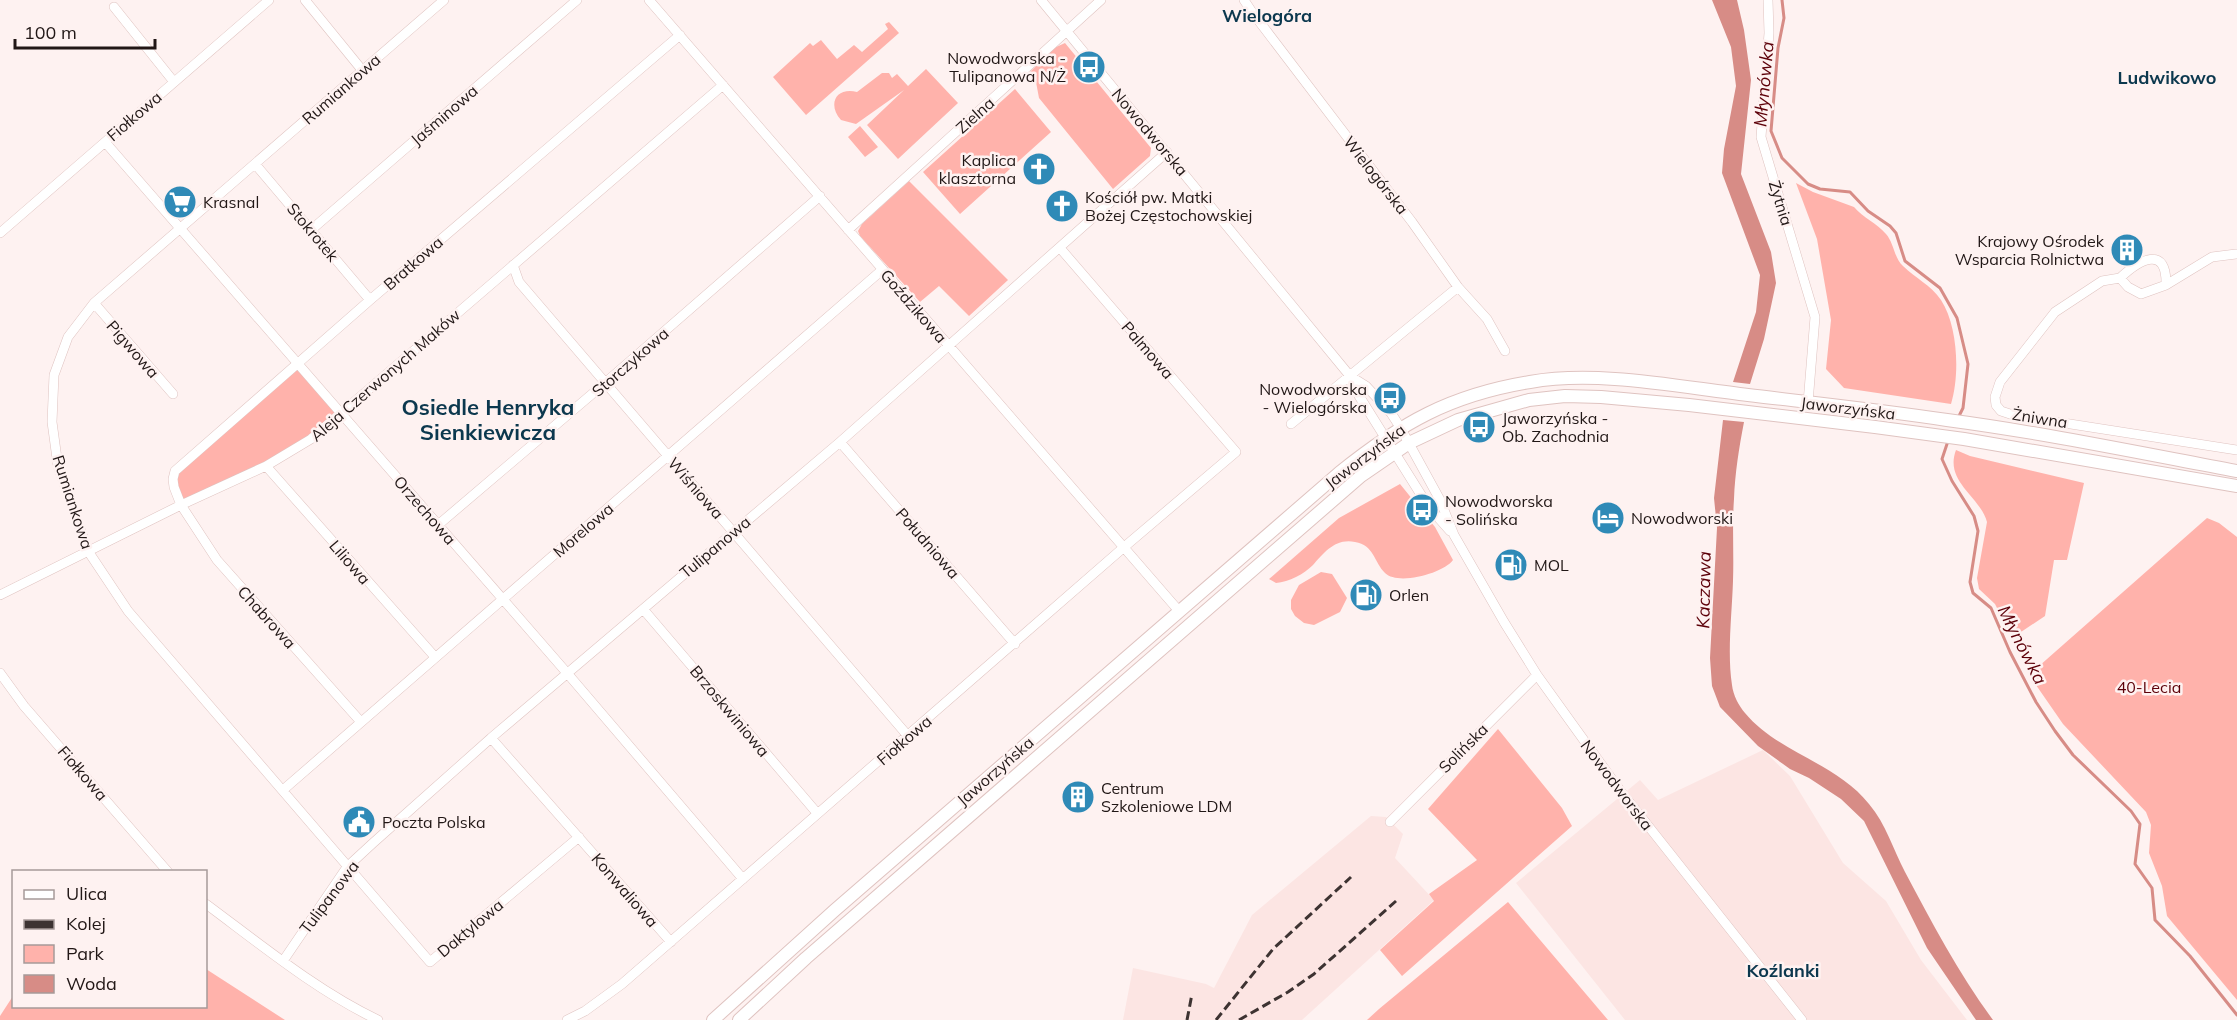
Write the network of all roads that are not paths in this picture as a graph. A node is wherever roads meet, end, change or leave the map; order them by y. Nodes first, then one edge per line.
1 (269, 0) edge
2 (304, 0) edge
3 (444, 0) edge
4 (577, 0) edge
5 (649, 0) edge
6 (1041, 0) edge
7 (1101, 0) edge
8 (1244, 0) edge
9 (1768, 0) edge
10 (114, 7) dead end
11 (1067, 31) junction
12 (680, 35) junction
13 (362, 70) junction
14 (174, 82) junction
15 (723, 85) junction
16 (105, 142) junction
17 (1167, 152) junction
18 (255, 164) junction
19 (820, 196) junction
20 (181, 229) junction
21 (311, 230) junction
22 (848, 230) junction
23 (0, 233) edge
24 (1060, 248) junction
25 (2237, 252) edge
26 (513, 265) junction
27 (882, 270) junction
28 (2120, 278) junction
29 (2166, 285) junction
30 (1458, 287) junction
31 (370, 300) junction
32 (94, 303) junction
33 (949, 345) junction
34 (1505, 351) dead end
35 (298, 363) junction
36 (1350, 376) junction
37 (605, 383) junction
38 (173, 394) dead end
39 (1808, 403) junction
40 (341, 414) junction
41 (1291, 424) dead end
42 (1400, 427) junction
43 (1384, 437) junction
44 (840, 442) junction
45 (1409, 444) junction
46 (2237, 450) edge
47 (1236, 452) joint
48 (1394, 452) junction
49 (669, 456) junction
50 (266, 466) junction
51 (2237, 471) edge
52 (2237, 486) edge
53 (181, 505) junction
54 (438, 525) junction
55 (733, 531) junction
56 (1454, 534) junction
57 (1123, 548) junction
58 (88, 550) junction
59 (0, 595) edge
60 (503, 600) junction
61 (643, 609) junction
62 (1179, 611) junction
63 (1015, 644) junction
64 (435, 657) junction
65 (0, 673) edge
66 (567, 673) junction
67 (1537, 675) junction
68 (362, 722) junction
69 (908, 736) junction
70 (491, 738) junction
71 (283, 790) junction
72 (817, 813) junction
73 (1390, 822) dead end
74 (579, 837) junction
75 (347, 867) junction
76 (166, 870) edge
77 (742, 879) junction
78 (207, 905) edge
79 (671, 942) junction
80 (283, 961) junction
81 (378, 1020) edge
82 (567, 1020) edge
83 (713, 1020) edge
84 (738, 1020) edge
85 (1802, 1020) edge

1 - 14 street, Fiołkowa
2 - 13 street
3 - 13 street, Rumiankowa
4 - 21 street, Jaśminowa
5 - 12 street, Goździkowa
6 - 11 street, Nowodworska
7 - 11 street, Zielna
8 - 30 street, Wielogórska
9 - 39 street, Żytnia
10 - 14 street
11 - 17 street, Nowodworska
11 - 22 street, Zielna
12 - 15 street, Goździkowa
12 - 31 street, Bratkowa
13 - 18 street, Rumiankowa
14 - 16 street, Fiołkowa
15 - 19 street, Goździkowa
15 - 26 street, Aleja Czerwonych Maków
16 - 20 street, Orzechowa
16 - 23 street, Fiołkowa
17 - 24 street, Tulipanowa
17 - 36 street, Nowodworska
18 - 20 street, Rumiankowa
18 - 21 street, Stokrotek
19 - 22 street, Goździkowa
19 - 37 street, Storczykowa
20 - 32 street, Rumiankowa
20 - 35 street, Orzechowa
21 - 31 street, Stokrotek
22 - 27 street, Goździkowa
24 - 33 street, Tulipanowa
24 - 47 street, Palmowa
25 - 29 street
26 - 37 street, Wiśniowa
26 - 40 street, Aleja Czerwonych Maków
27 - 33 street, Goździkowa
27 - 49 street, Morelowa
28 - 29 street
28 - 29 street, Żniwna
28 - 46 street, Żniwna
30 - 34 street, Wielogórska
30 - 36 street
31 - 35 street, Bratkowa
32 - 38 street, Pigwowa
32 - 58 street, Rumiankowa
33 - 44 street, Tulipanowa
33 - 57 street, Goździkowa
35 - 40 street, Orzechowa
35 - 53 street, Bratkowa
36 - 41 street
36 - 42 street, Nowodworska
36 - 43 street, Nowodworska
37 - 49 street, Wiśniowa
37 - 54 street, Storczykowa
39 - 42 main road, Jaworzyńska
39 - 51 main road, Jaworzyńska
40 - 50 street, Aleja Czerwonych Maków
40 - 54 street, Orzechowa
42 - 43 main road, Jaworzyńska
42 - 45 street, Nowodworska
43 - 48 street, Nowodworska
43 - 62 main road, Jaworzyńska
44 - 55 street, Tulipanowa
44 - 63 street, Południowa
45 - 48 main road, Jaworzyńska
45 - 52 main road, Jaworzyńska
45 - 56 street, Nowodworska
47 - 57 street, Fiołkowa
48 - 56 street, Nowodworska
48 - 84 main road, Jaworzyńska
49 - 55 street, Wiśniowa
49 - 60 street, Morelowa
50 - 53 street, Aleja Czerwonych Maków
50 - 64 street, Liliowa
53 - 58 street, Aleja Czerwonych Maków
53 - 68 street, Chabrowa
54 - 60 street, Orzechowa
55 - 61 street, Tulipanowa
55 - 69 street, Wiśniowa
56 - 67 street, Nowodworska
57 - 62 street, Goździkowa
57 - 63 street, Fiołkowa
58 - 59 street, Aleja Czerwonych Maków
58 - 71 street, Rumiankowa
60 - 64 street, Morelowa
60 - 66 street, Orzechowa
61 - 66 street, Tulipanowa
61 - 72 street, Brzoskwiniowa
62 - 83 main road, Jaworzyńska
63 - 69 street, Fiołkowa
64 - 68 street, Morelowa
65 - 76 street, Fiołkowa
66 - 70 street, Tulipanowa
66 - 77 street, Orzechowa
67 - 73 street, Solińska
67 - 85 street, Nowodworska
68 - 71 street, Morelowa
69 - 72 street, Fiołkowa
70 - 74 street, Konwaliowa
70 - 75 street, Tulipanowa
71 - 75 street, Rumiankowa
72 - 77 street, Fiołkowa
74 - 75 street, Daktylowa
74 - 79 street, Konwaliowa
75 - 80 street, Tulipanowa
77 - 79 street, Fiołkowa
78 - 80 street
79 - 82 street, Fiołkowa
80 - 81 street

